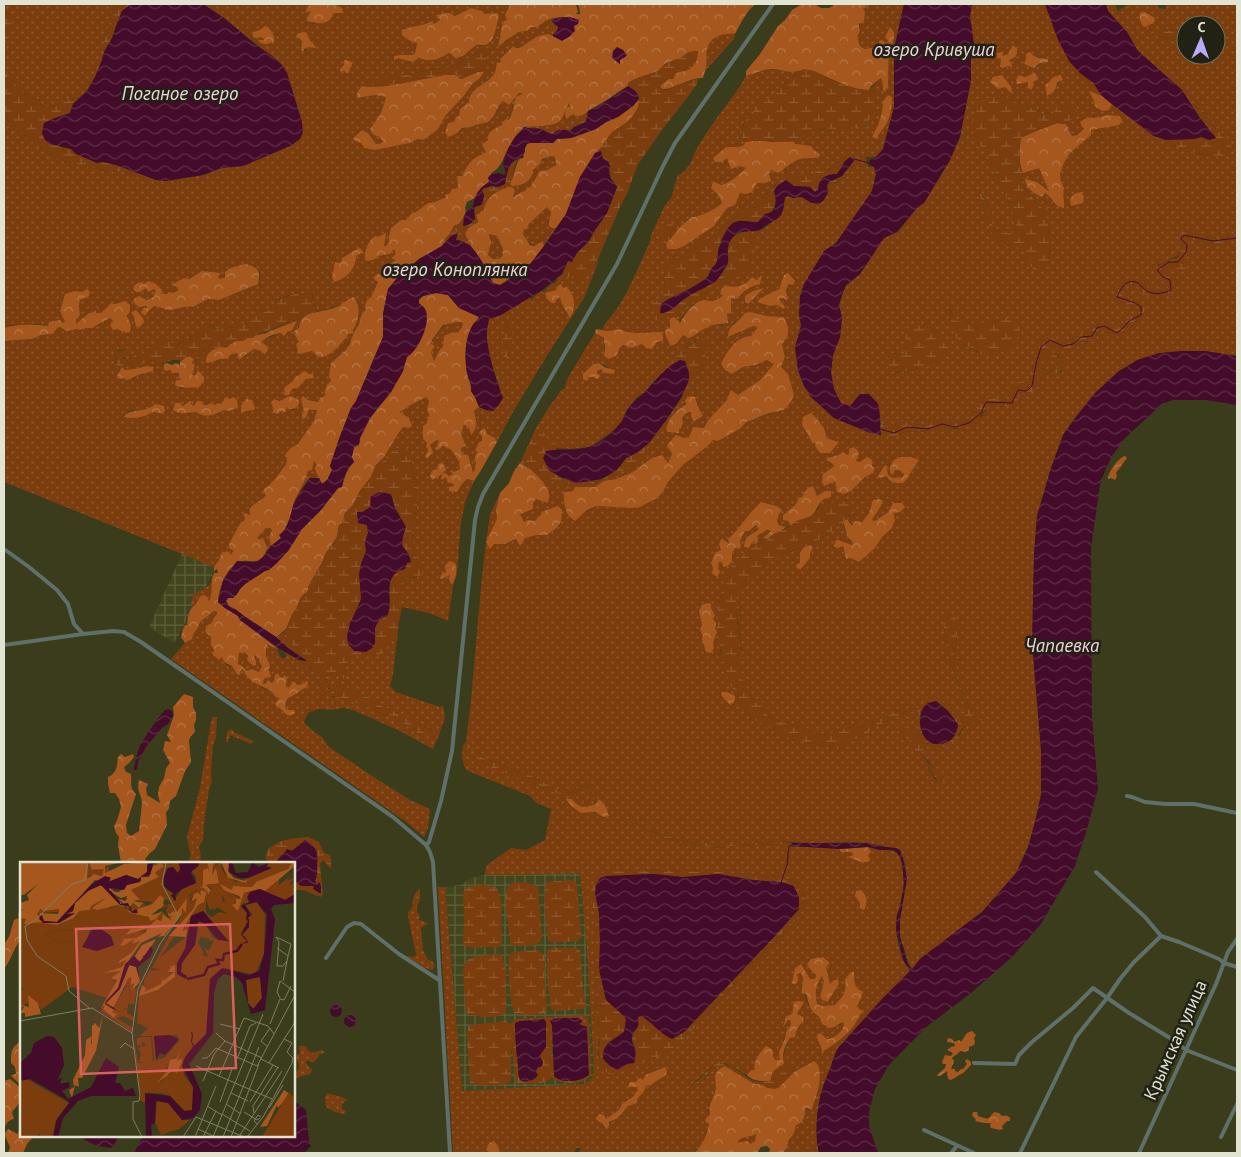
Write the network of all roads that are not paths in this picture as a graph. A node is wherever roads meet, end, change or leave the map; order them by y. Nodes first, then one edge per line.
1 (773, 4) edge
2 (4, 549) edge
3 (83, 634) junction
4 (4, 645) edge
5 (1127, 796) dead end
6 (1237, 813) edge
7 (426, 845) junction
8 (1096, 872) dead end
9 (1161, 936) junction
10 (1237, 939) edge
11 (326, 958) dead end
12 (1224, 963) junction
13 (1237, 967) edge
14 (439, 980) junction
15 (1108, 998) junction
16 (1186, 1050) junction
17 (974, 1064) dead end
18 (1237, 1070) edge
19 (1237, 1104) edge
20 (924, 1130) dead end
21 (1221, 1137) dead end
22 (957, 1146) junction
23 (450, 1153) edge
24 (952, 1153) edge
25 (974, 1153) edge
26 (1020, 1153) edge
27 (1139, 1153) edge

1 - 7 street
2 - 3 street
3 - 4 street
3 - 7 street
5 - 6 street
7 - 14 street
8 - 9 street
9 - 12 street
9 - 15 street
10 - 12 street, Крымская улица
11 - 14 street
12 - 13 street
12 - 16 street, Крымская улица
14 - 23 street
15 - 16 street
15 - 17 street
15 - 26 street
16 - 18 street
16 - 27 street, Крымская улица
19 - 21 street
20 - 22 street
22 - 24 street
22 - 25 street

